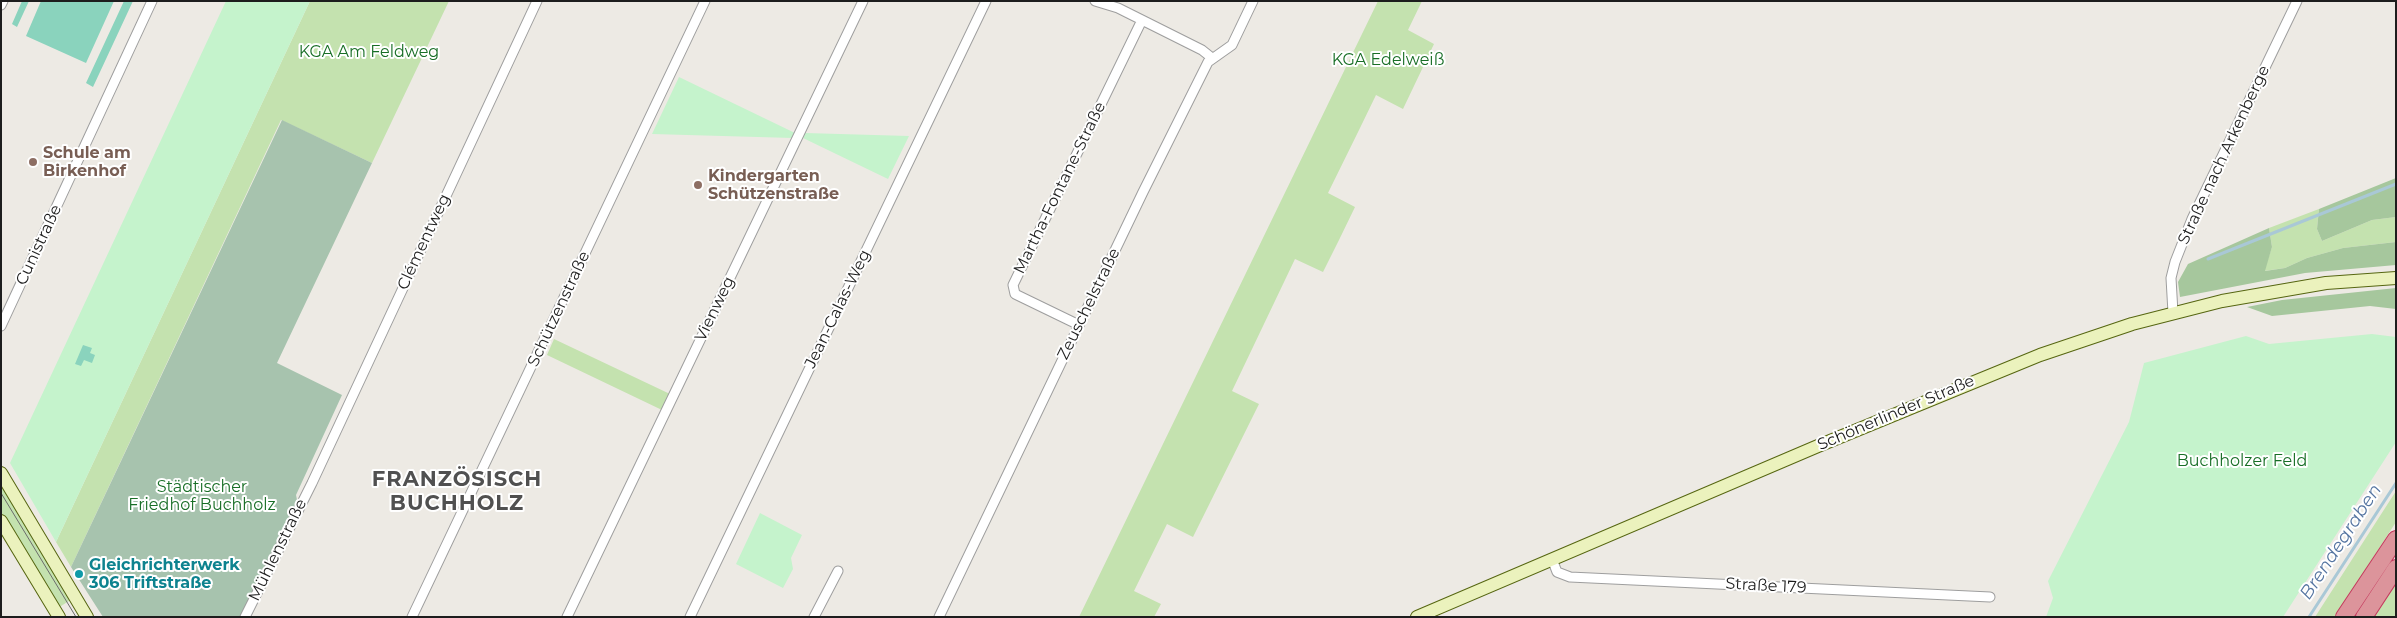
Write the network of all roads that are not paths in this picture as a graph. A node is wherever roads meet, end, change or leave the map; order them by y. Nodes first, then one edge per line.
1 (3, 1) edge
2 (152, 1) edge
3 (537, 1) edge
4 (704, 1) edge
5 (864, 1) edge
6 (986, 1) edge
7 (1095, 1) edge
8 (1253, 1) edge
9 (2297, 1) edge
10 (1, 5) edge
11 (1142, 20) junction
12 (1212, 58) junction
13 (2396, 278) edge
14 (2173, 313) junction
15 (1079, 325) junction
16 (1, 326) edge
17 (1, 473) edge
18 (312, 483) joint
19 (1, 521) edge
20 (2396, 539) edge
21 (1552, 559) junction
22 (2396, 568) edge
23 (838, 571) dead end
24 (1990, 597) dead end
25 (59, 617) edge
26 (87, 617) edge
27 (245, 617) edge
28 (412, 617) edge
29 (567, 617) edge
30 (690, 617) edge
31 (814, 617) edge
32 (939, 617) edge
33 (1417, 617) edge
34 (2344, 617) edge
35 (2364, 617) edge

1 - 10 street
2 - 16 street, Cunistraße
3 - 18 street, Clémentweg
4 - 28 street, Schützenstraße
5 - 29 street, Vienweg
6 - 30 street, Jean-Calas-Weg
7 - 11 street
8 - 12 street, Zeuschelstraße
9 - 14 street, Straße nach Arkenberge
11 - 12 street
11 - 15 street, Martha-Fontane-Straße
12 - 15 street, Zeuschelstraße
13 - 14 main road, Schönerlinder Straße
14 - 21 main road, Schönerlinder Straße
15 - 32 street, Zeuschelstraße
17 - 26 main road
18 - 27 street, Mühlenstraße
19 - 25 main road
20 - 34 highway
21 - 24 street, Straße 179
21 - 33 main road, Schönerlinder Straße
22 - 35 highway
23 - 31 street

